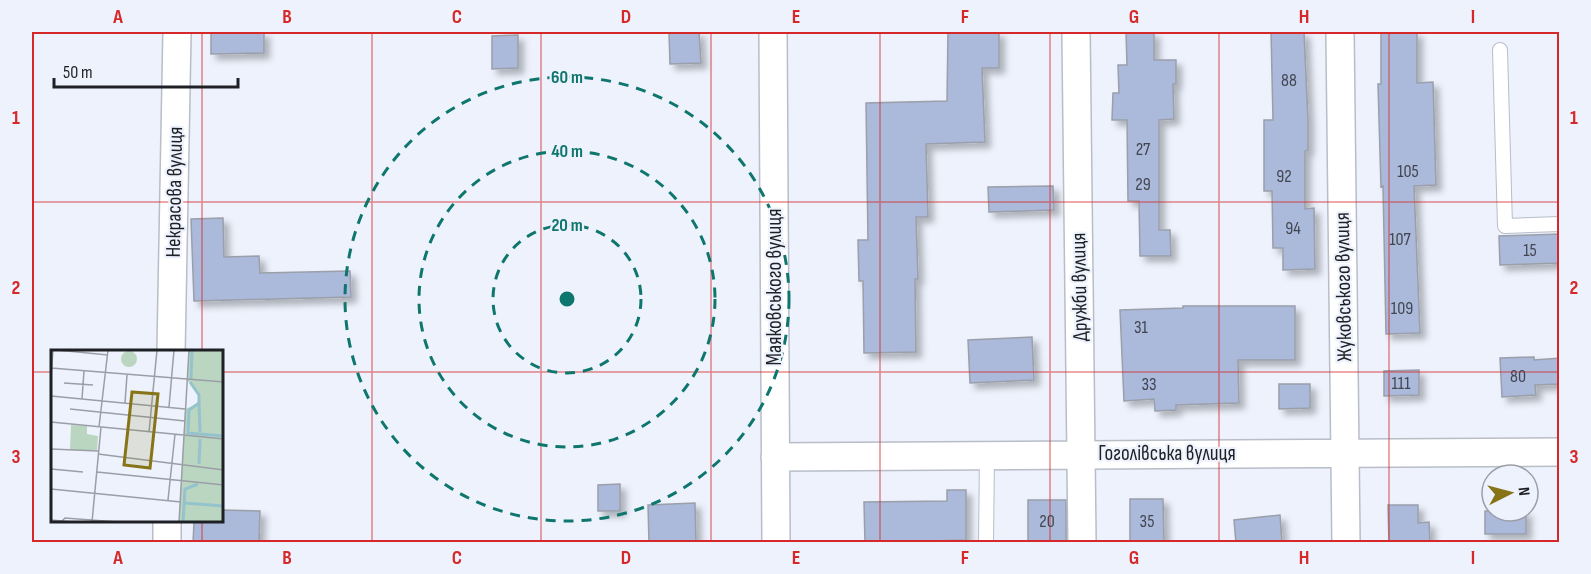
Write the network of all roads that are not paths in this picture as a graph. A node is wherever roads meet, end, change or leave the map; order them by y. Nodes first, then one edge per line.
1 (177, 32) edge
2 (773, 32) edge
3 (1076, 32) edge
4 (1340, 32) edge
5 (1500, 50) dead end
6 (1560, 224) edge
7 (171, 350) edge
8 (1560, 452) edge
9 (1345, 453) junction
10 (1081, 454) junction
11 (987, 455) junction
12 (775, 457) junction
13 (168, 523) edge
14 (167, 543) edge
15 (776, 543) edge
16 (986, 543) edge
17 (1082, 543) edge
18 (1346, 543) edge

1 - 7 street, Некрасова вулиця
2 - 12 street, Маяковського вулиця
3 - 10 street, Дружби вулиця
4 - 9 street, Жуковського вулиця
5 - 6 lane
8 - 9 street, Гоголівська вулиця
9 - 10 street, Гоголівська вулиця
9 - 18 street, Жуковського вулиця
10 - 11 street, Гоголівська вулиця
10 - 17 street, Дружби вулиця
11 - 12 street, Гоголівська вулиця
11 - 16 lane
12 - 15 street, Маяковського вулиця
13 - 14 street

